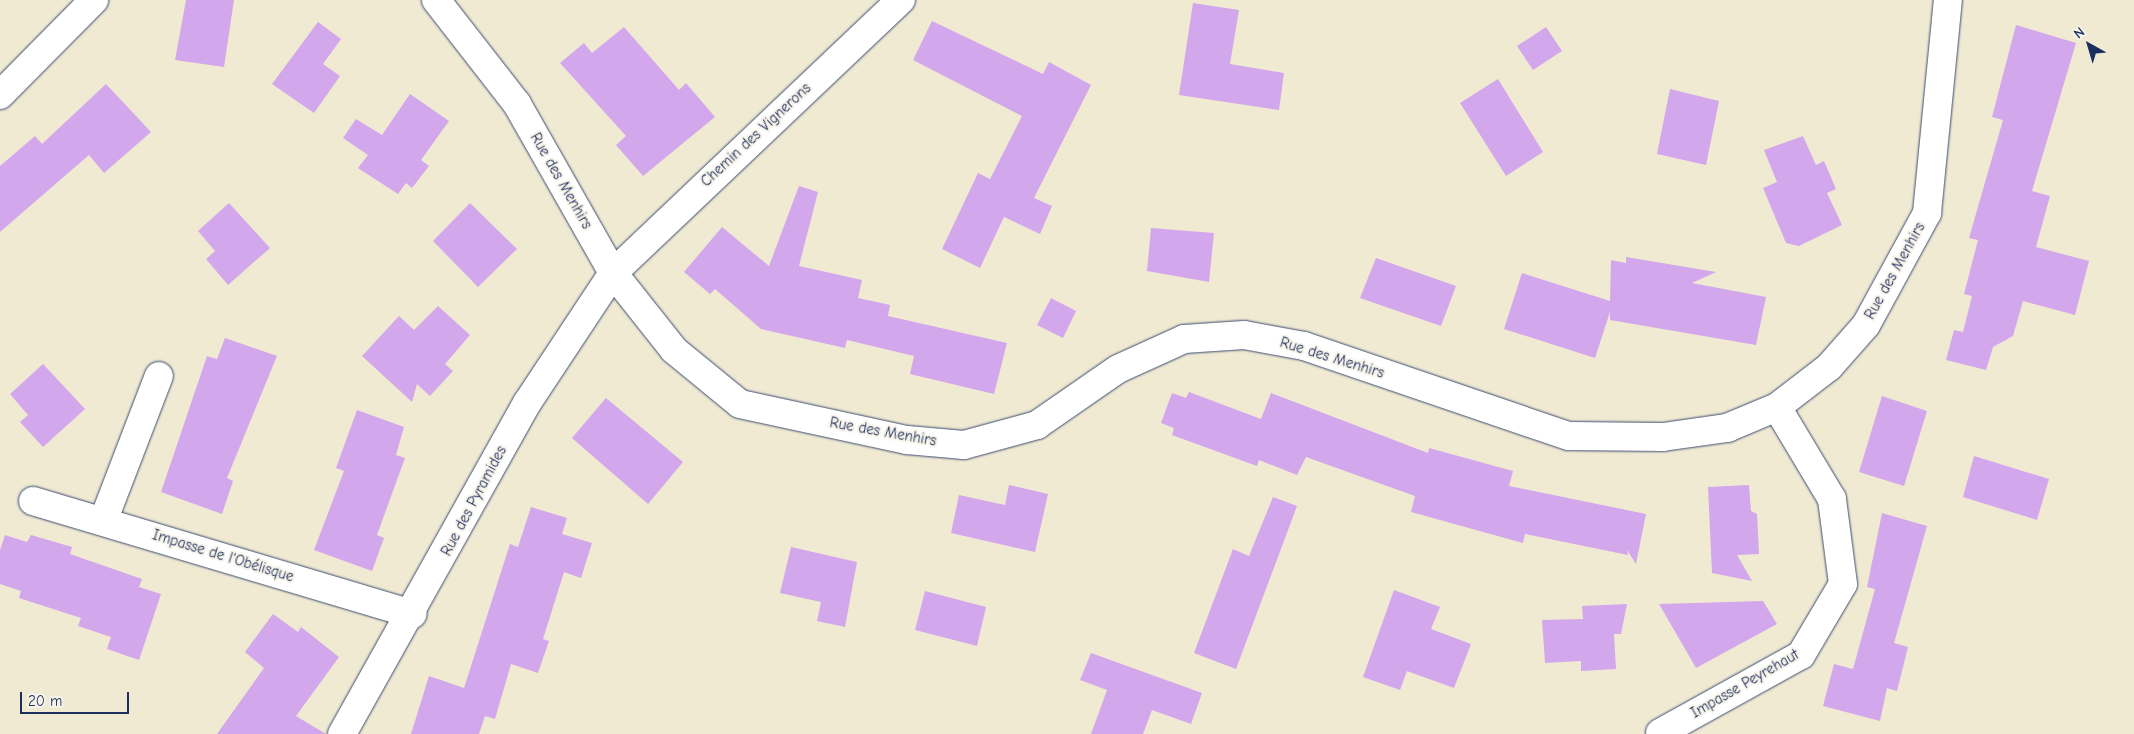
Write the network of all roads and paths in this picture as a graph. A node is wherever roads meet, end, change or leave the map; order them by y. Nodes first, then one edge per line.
1 (94, 0) edge
2 (436, 0) edge
3 (901, 0) edge
4 (1948, 0) edge
5 (0, 95) edge
6 (613, 272) junction
7 (158, 376) dead end
8 (1777, 407) junction
9 (33, 501) dead end
10 (104, 519) junction
11 (413, 614) junction
12 (1660, 733) dead end
13 (342, 734) edge

1 - 5 street
2 - 6 street, Rue des Menhirs
3 - 6 street, Chemin des Vignerons
4 - 8 street, Rue des Menhirs
6 - 8 street, Rue des Menhirs
6 - 11 street, Rue des Pyramides
7 - 10 street
8 - 12 street, Impasse Peyrehaut
9 - 10 street, Impasse de l'Obélisque
10 - 11 street, Impasse de l'Obélisque
11 - 13 street, Rue des Pyramides

